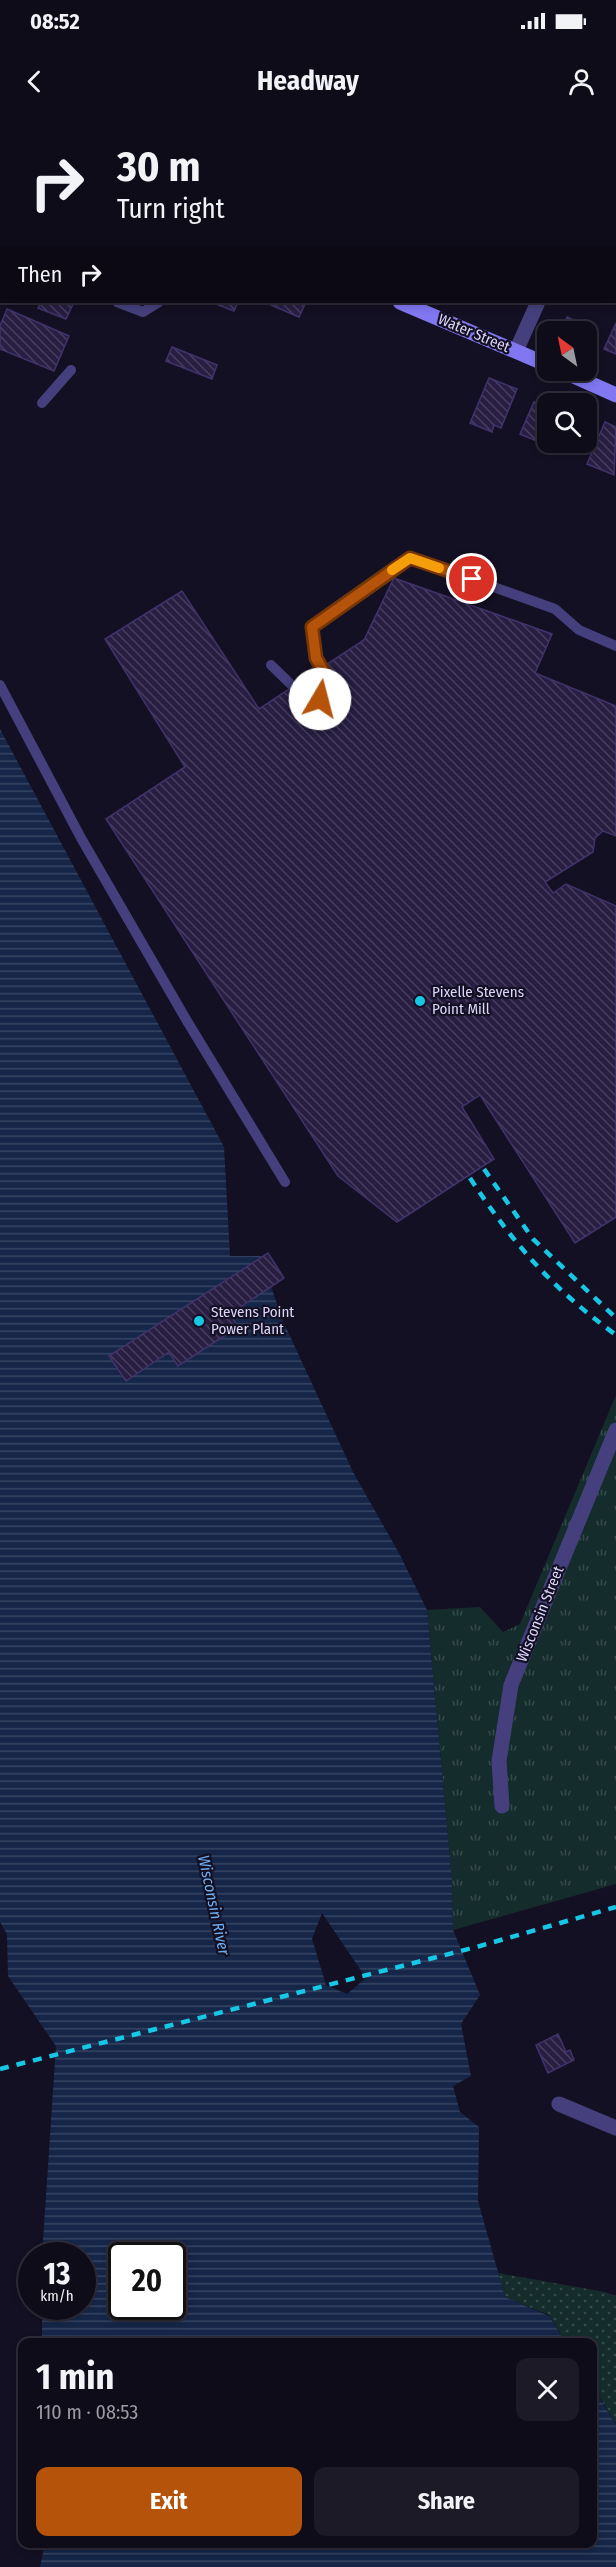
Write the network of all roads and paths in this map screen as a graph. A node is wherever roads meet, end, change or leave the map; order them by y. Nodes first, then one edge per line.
1 (120, 303) edge
2 (157, 303) edge
3 (402, 303) edge
4 (538, 303) edge
5 (516, 351) junction
6 (537, 360) edge
7 (71, 370) dead end
8 (585, 381) edge
9 (616, 395) edge
10 (42, 403) dead end
11 (616, 646) edge
12 (271, 665) dead end
13 (0, 685) edge
14 (285, 1182) dead end
15 (616, 1430) edge
16 (502, 1806) dead end
17 (559, 2104) dead end
18 (616, 2128) edge

1 - 2 lane
3 - 5 street, Water Street
4 - 5 street
5 - 6 street, Water Street
7 - 10 lane
8 - 9 street
11 - 12 lane
13 - 14 lane
15 - 16 street, Wisconsin Street
17 - 18 street

